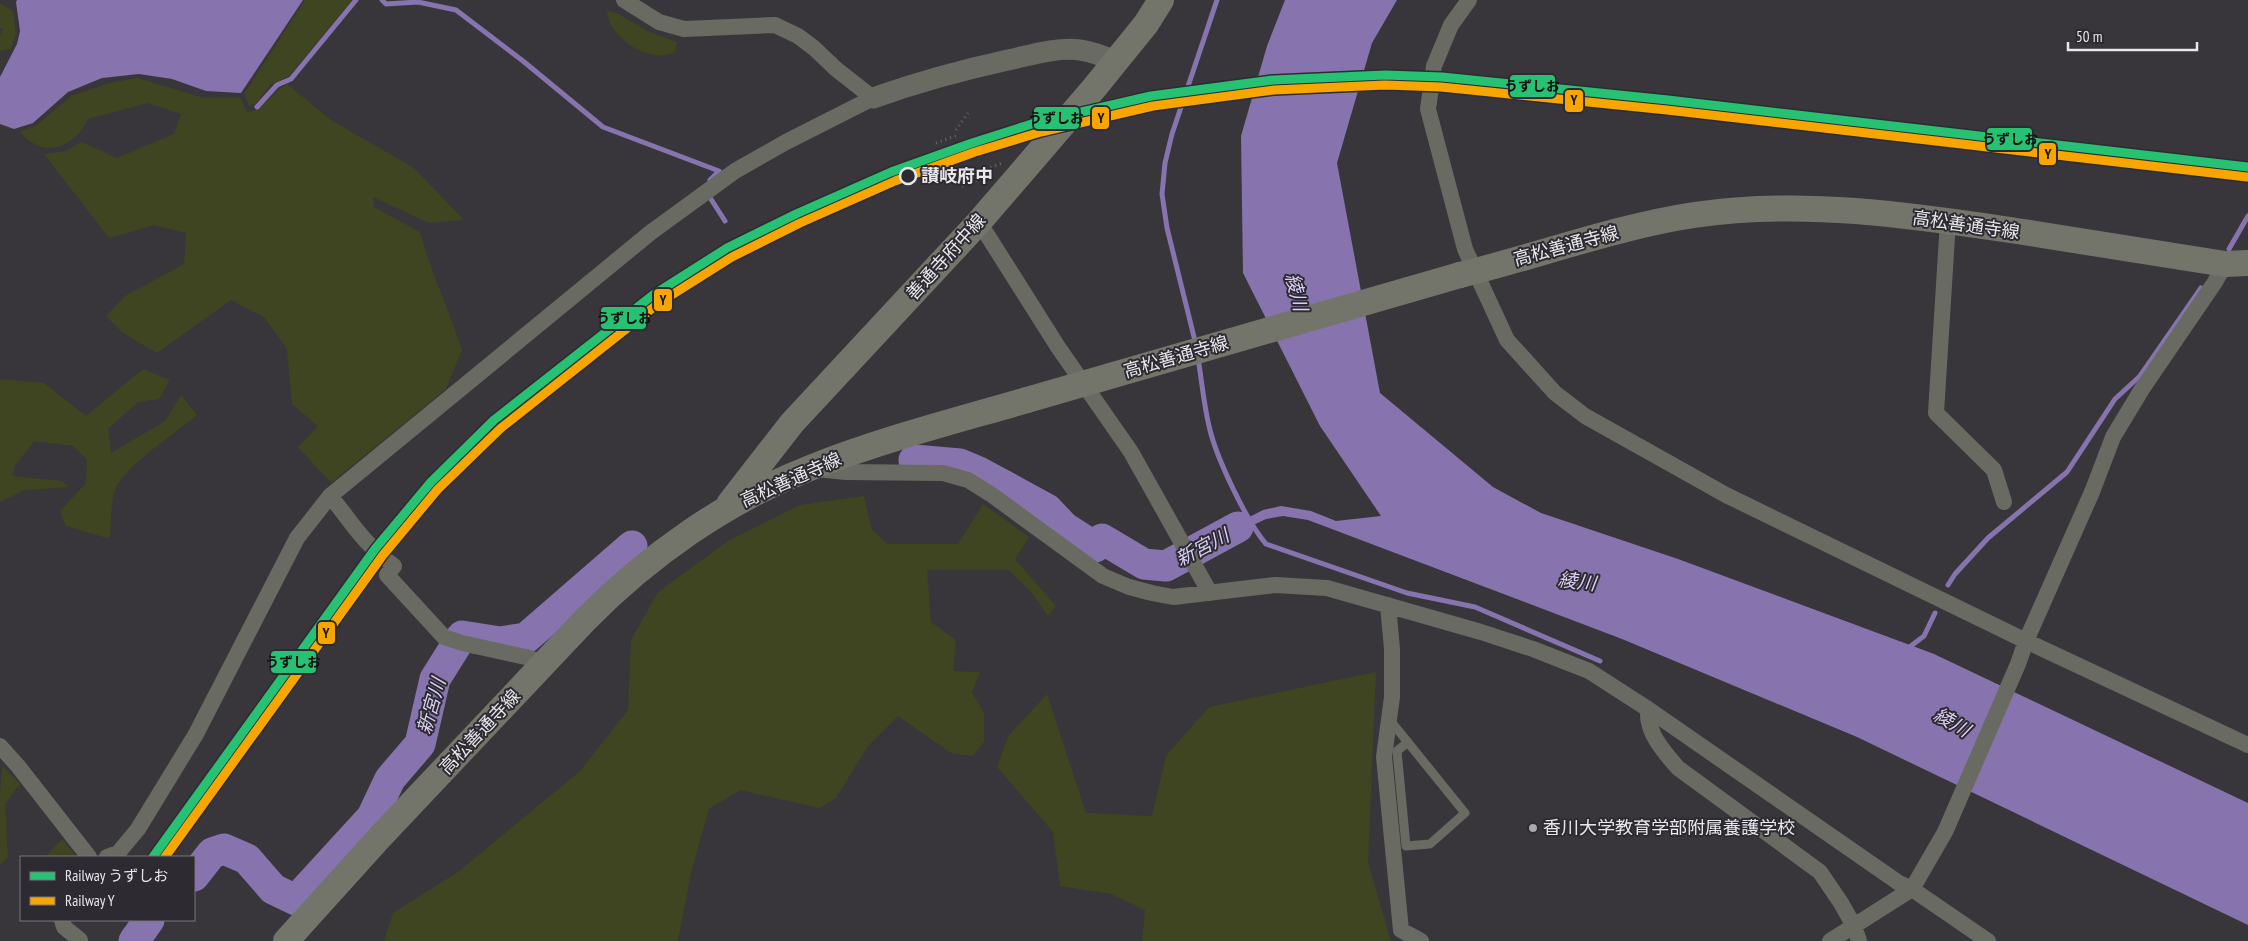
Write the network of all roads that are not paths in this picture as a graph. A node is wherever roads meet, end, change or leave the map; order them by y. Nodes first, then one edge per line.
1 (624, 0) edge
2 (1160, 0) edge
3 (1470, 0) edge
4 (1116, 62) junction
5 (873, 98) junction
6 (1948, 221) junction
7 (979, 222) junction
8 (2241, 260) edge
9 (1468, 273) junction
10 (783, 434) junction
11 (809, 468) junction
12 (330, 496) junction
13 (2004, 502) dead end
14 (725, 509) junction
15 (371, 546) tunnel mouth
16 (389, 562) tunnel mouth
17 (1210, 592) junction
18 (1388, 605) junction
19 (2026, 641) junction
20 (544, 664) junction
21 (1648, 708) junction
22 (1389, 719) junction
23 (1408, 742) junction
24 (0, 746) edge
25 (2248, 746) edge
26 (86, 856) edge
27 (110, 856) edge
28 (1912, 888) junction
29 (62, 921) edge
30 (1857, 933) edge
31 (80, 940) dead end
32 (286, 941) edge
33 (1421, 941) edge
34 (1830, 941) edge
35 (1988, 941) edge

1 - 5 street
2 - 4 main road, 善通寺府中線
3 - 9 street
4 - 5 street
4 - 7 main road, 善通寺府中線
5 - 12 street
6 - 8 main road, 高松善通寺線
6 - 9 main road, 高松善通寺線
6 - 13 street
7 - 10 main road, 善通寺府中線
7 - 17 street
8 - 19 street
9 - 11 main road, 高松善通寺線, bridge
9 - 19 street
10 - 11 main road
10 - 14 main road, 善通寺府中線
11 - 14 main road, 高松善通寺線
11 - 17 street
12 - 15 street
12 - 27 street
14 - 20 main road, 高松善通寺線
16 - 20 street
17 - 18 street
18 - 21 street
18 - 22 street
19 - 25 street
19 - 28 street
20 - 32 main road, 高松善通寺線
21 - 28 street
21 - 30 street
22 - 23 lane
22 - 33 street
23 - 23 lane
24 - 26 street
28 - 30 street
28 - 35 street
29 - 31 street
30 - 34 street

